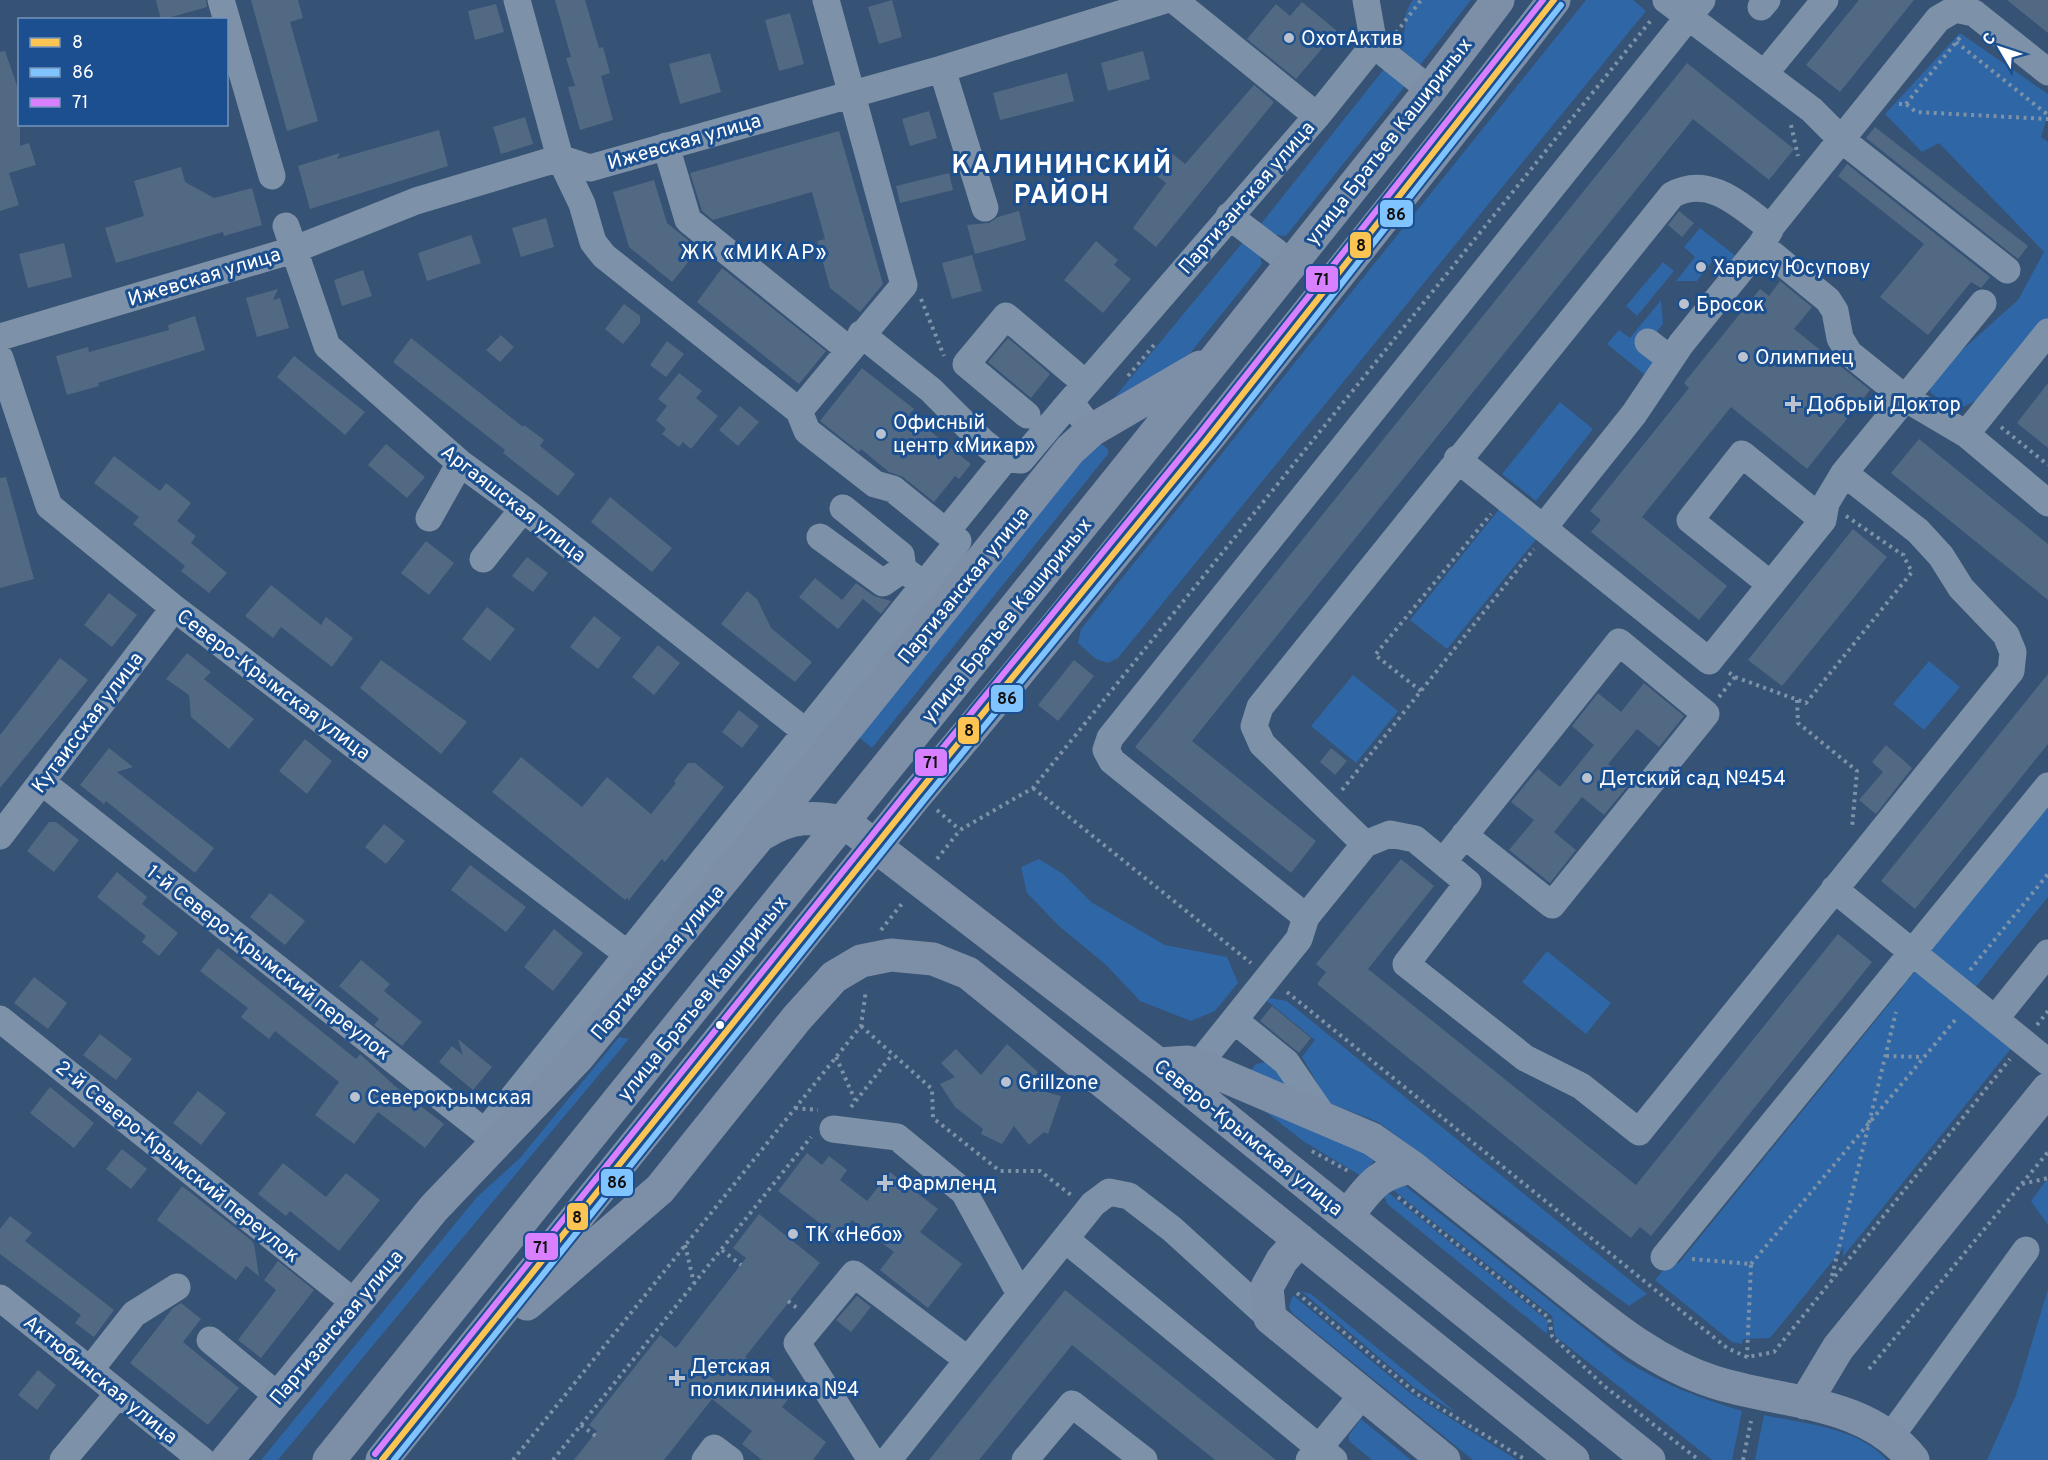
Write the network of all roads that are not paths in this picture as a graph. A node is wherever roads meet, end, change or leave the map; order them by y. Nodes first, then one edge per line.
1 (221, 0) edge
2 (517, 0) edge
3 (826, 0) edge
4 (1165, 0) edge
5 (1174, 0) edge
6 (1366, 0) edge
7 (1498, 0) edge
8 (1554, 0) edge
9 (1667, 0) edge
10 (1825, 0) edge
11 (1697, 8) edge
12 (226, 18) edge
13 (228, 24) edge
14 (1374, 45) junction
15 (942, 69) junction
16 (2048, 72) edge
17 (1765, 73) junction
18 (1430, 90) junction
19 (851, 94) junction
20 (1317, 116) junction
21 (1842, 140) junction
22 (666, 146) junction
23 (560, 158) junction
24 (272, 176) dead end
25 (985, 208) dead end
26 (1229, 216) junction
27 (1766, 236) junction
28 (289, 238) junction
29 (1292, 264) junction
30 (2007, 270) dead end
31 (1983, 303) dead end
32 (2048, 333) edge
33 (0, 337) edge
34 (854, 342) junction
35 (1648, 342) dead end
36 (1217, 357) junction
37 (0, 358) edge
38 (1670, 359) junction
39 (1078, 393) junction
40 (1905, 398) junction
41 (799, 411) junction
42 (1027, 415) dead end
43 (1966, 434) junction
44 (1081, 440) junction
45 (1005, 459) junction
46 (1457, 459) junction
47 (460, 463) junction
48 (1844, 473) junction
49 (2046, 496) edge
50 (843, 508) dead end
51 (523, 509) junction
52 (1825, 511) junction
53 (429, 518) dead end
54 (1546, 529) junction
55 (946, 532) junction
56 (820, 537) dead end
57 (483, 559) dead end
58 (930, 579) junction
59 (1770, 584) junction
60 (174, 608) junction
61 (806, 732) junction
62 (42, 782) junction
63 (2048, 786) edge
64 (844, 822) junction
65 (761, 835) junction
66 (1464, 835) junction
67 (0, 836) edge
68 (1365, 844) junction
69 (876, 846) junction
70 (1443, 862) junction
71 (1842, 880) junction
72 (1306, 917) junction
73 (626, 953) junction
74 (2048, 953) edge
75 (1905, 962) junction
76 (0, 1019) edge
77 (1995, 1019) junction
78 (1233, 1020) junction
79 (2048, 1062) edge
80 (1158, 1064) junction
81 (1198, 1065) junction
82 (2048, 1089) edge
83 (1323, 1116) junction
84 (833, 1129) road end
85 (491, 1136) junction
86 (1412, 1167) junction
87 (1347, 1216) junction
88 (1065, 1239) junction
89 (1300, 1240) junction
90 (2026, 1250) dead end
91 (1664, 1257) road end
92 (177, 1287) dead end
93 (1020, 1294) junction
94 (0, 1298) edge
95 (355, 1303) junction
96 (1270, 1318) junction
97 (210, 1340) dead end
98 (464, 1359) junction
99 (968, 1360) junction
100 (90, 1370) junction
101 (119, 1393) junction
102 (1364, 1394) junction
103 (278, 1396) junction
104 (1805, 1403) junction
105 (1891, 1436) junction
106 (1320, 1456) edge
107 (63, 1460) edge
108 (202, 1460) edge
109 (226, 1460) edge
110 (329, 1460) edge
111 (382, 1460) edge
112 (705, 1460) edge
113 (730, 1460) edge
114 (871, 1460) edge
115 (888, 1460) edge
116 (1025, 1460) edge
117 (1144, 1460) edge
118 (1444, 1460) edge
119 (1573, 1460) edge
120 (1649, 1460) edge
121 (1913, 1460) edge

1 - 12 street
2 - 23 street
3 - 19 street
4 - 15 street, Ижевская улица
5 - 20 street
6 - 14 street
7 - 18 main road, улица Братьев Кашириных
8 - 69 main road, улица Братьев Кашириных
9 - 11 street
10 - 17 street
11 - 17 street
11 - 72 street
13 - 24 street
14 - 18 street
14 - 20 street, Партизанская улица
15 - 19 street, Ижевская улица
15 - 25 street
16 - 21 street
17 - 21 street
18 - 29 main road, улица Братьев Кашириных
19 - 22 street, Ижевская улица
19 - 34 street
20 - 26 street, Партизанская улица
21 - 27 street
21 - 30 street
22 - 23 street, Ижевская улица
22 - 34 street
23 - 28 street, Ижевская улица
23 - 41 street
26 - 29 street
26 - 39 street, Партизанская улица
27 - 38 street
27 - 40 street
27 - 46 street
28 - 33 street, Ижевская улица
28 - 47 street, Аргаяшская улица
29 - 36 main road, улица Братьев Кашириных
31 - 40 street
32 - 43 street
34 - 41 street
34 - 45 street
35 - 38 street
36 - 44 main road
36 - 64 main road, улица Братьев Кашириных
37 - 60 street, Северо-Крымская улица
38 - 54 street
39 - 42 street
39 - 44 street
39 - 45 street, Партизанская улица
40 - 43 street
40 - 48 street
41 - 55 street
43 - 49 street
44 - 58 main road, Партизанская улица
45 - 55 street
46 - 54 street
46 - 68 street
47 - 51 street, Аргаяшская улица
47 - 53 street
48 - 52 street
48 - 71 street
50 - 58 street
51 - 57 street
51 - 61 street, Аргаяшская улица
52 - 59 street
52 - 59 street
54 - 59 street
55 - 58 street
56 - 58 street
58 - 61 street
58 - 65 main road, Партизанская улица
60 - 62 street, Кутаисская улица
60 - 73 street, Северо-Крымская улица
61 - 73 street
62 - 67 street, Кутаисская улица
62 - 85 street, 1-й Северо-Крымский переулок
63 - 75 street
64 - 65 main road
64 - 69 main road, Северо-Крымская улица
64 - 110 main road, улица Братьев Кашириных
65 - 85 main road, Партизанская улица
66 - 66 street
66 - 70 street
68 - 70 street
68 - 72 street
69 - 80 main road, Северо-Крымская улица
69 - 98 main road, улица Братьев Кашириных
70 - 71 street
71 - 75 street
72 - 78 street
73 - 85 street
74 - 77 street
75 - 77 street
75 - 91 street
76 - 95 street, 2-й Северо-Крымский переулок
77 - 79 street
78 - 81 street
78 - 83 street
80 - 81 main road
80 - 87 main road, Северо-Крымская улица
81 - 83 main road
82 - 104 main road
83 - 86 main road
84 - 93 street
85 - 95 main road, Партизанская улица
86 - 87 main road
86 - 104 main road
87 - 120 main road, Северо-Крымская улица
88 - 93 street
88 - 96 street
88 - 106 street
89 - 96 main road
89 - 98 main road
89 - 119 main road
90 - 105 street
92 - 100 street
93 - 99 street
94 - 100 street, Актюбинская улица
95 - 103 main road, Партизанская улица
96 - 102 main road
97 - 103 street
98 - 111 main road, улица Братьев Кашириных
99 - 114 street
99 - 115 street
100 - 101 street, Актюбинская улица
101 - 107 street
101 - 108 street, Актюбинская улица
102 - 106 street
102 - 118 main road
103 - 109 main road, Партизанская улица
104 - 105 main road
105 - 121 main road
112 - 113 street
116 - 117 street

